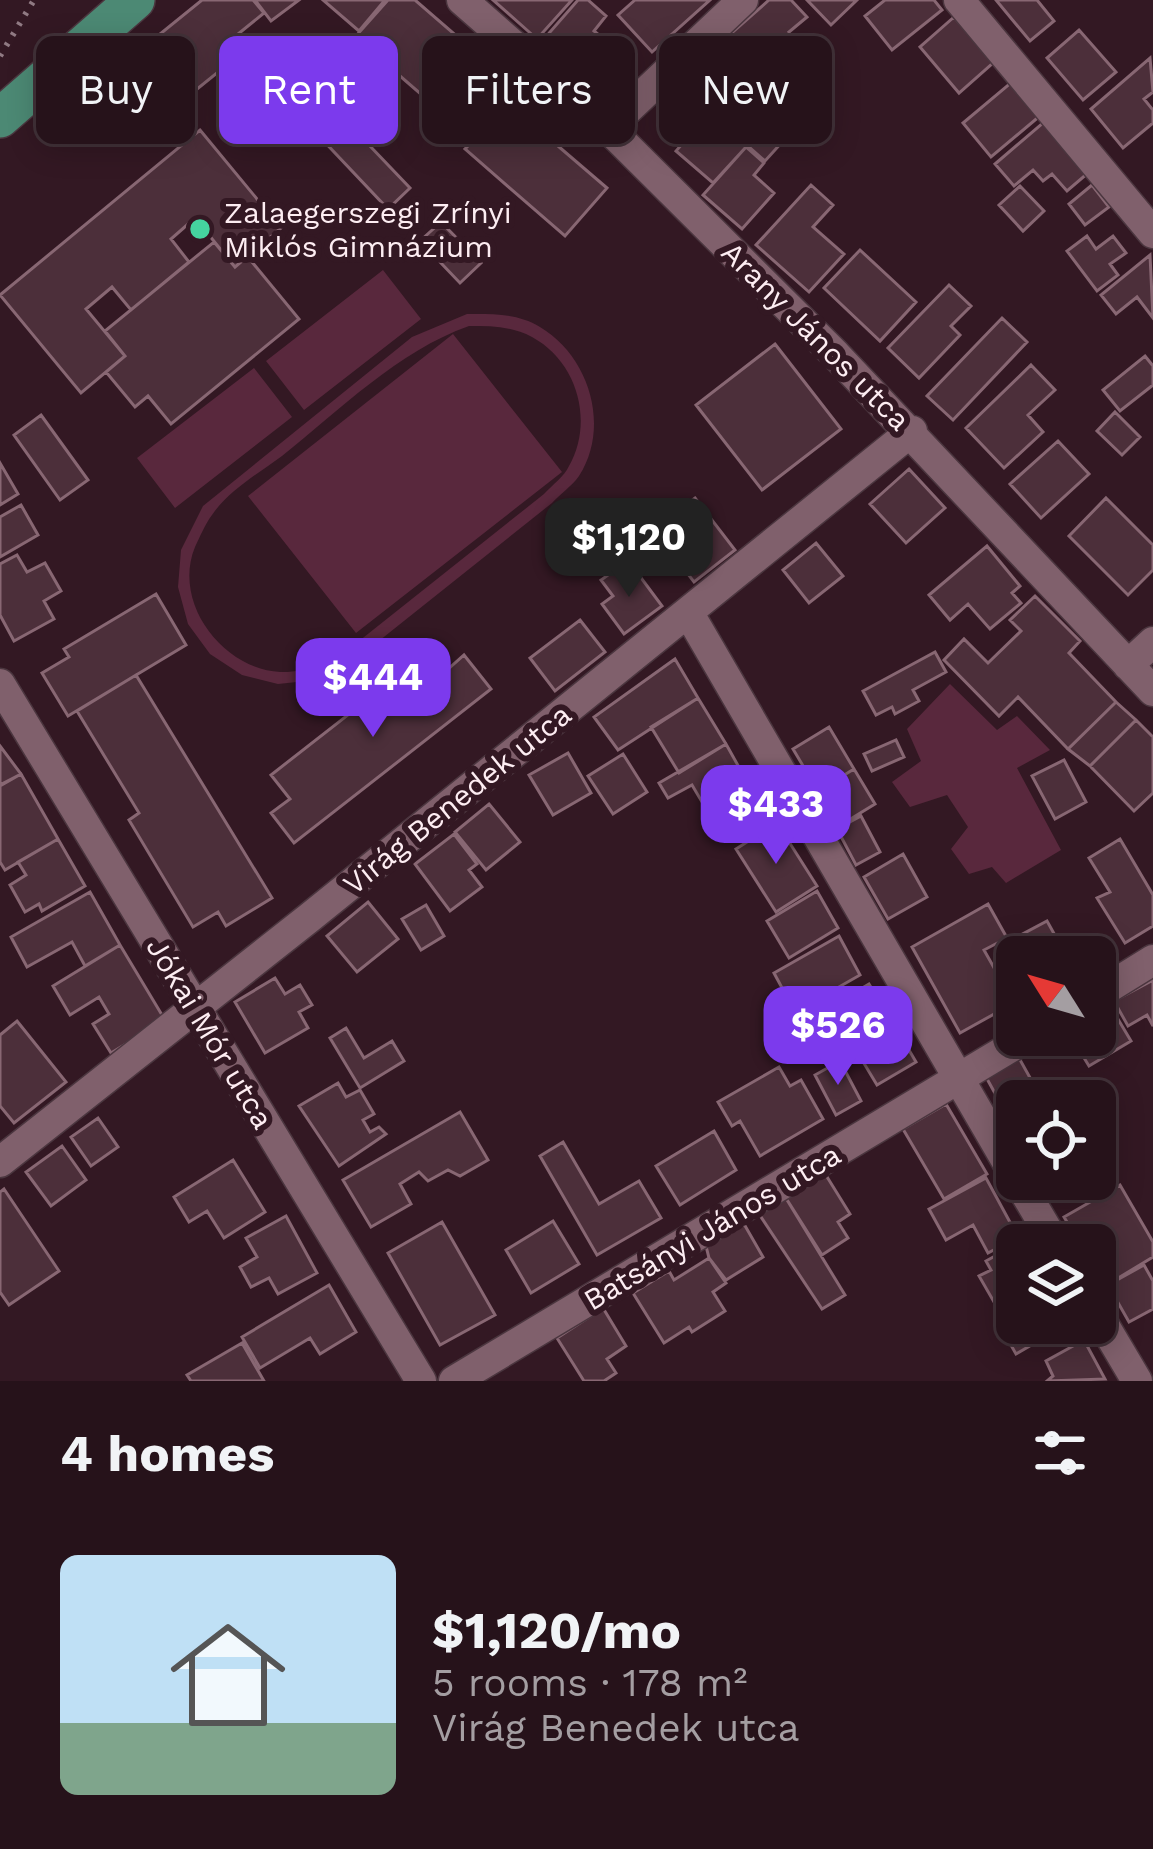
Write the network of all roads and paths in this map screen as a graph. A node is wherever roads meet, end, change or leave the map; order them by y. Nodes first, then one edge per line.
1 (34, 0) edge
2 (135, 0) edge
3 (461, 0) edge
4 (743, 0) edge
5 (959, 0) edge
6 (502, 36) edge
7 (0, 56) edge
8 (635, 102) edge
9 (0, 118) edge
10 (624, 144) edge
11 (1153, 233) edge
12 (912, 431) junction
13 (688, 612) junction
14 (1153, 642) edge
15 (1127, 665) junction
16 (0, 684) edge
17 (1153, 691) edge
18 (1153, 961) edge
19 (1116, 983) edge
20 (194, 1007) junction
21 (997, 1056) edge
22 (958, 1080) junction
23 (996, 1144) edge
24 (0, 1162) edge
25 (1115, 1344) edge
26 (421, 1381) edge
27 (454, 1381) edge
28 (1137, 1381) edge

1 - 7 path
2 - 9 main road
3 - 6 street, Arany János utca
4 - 8 street
5 - 11 street
10 - 12 street, Arany János utca
12 - 13 street, Virág Benedek utca
12 - 15 street, Arany János utca
13 - 20 street, Virág Benedek utca
13 - 22 street
14 - 15 street
15 - 17 street, Arany János utca
16 - 20 street, Jókai Mór utca
18 - 19 street
20 - 24 street, Virág Benedek utca
20 - 26 street, Jókai Mór utca
21 - 22 street, Batsányi János utca
22 - 23 street
22 - 27 street, Batsányi János utca
25 - 28 street

